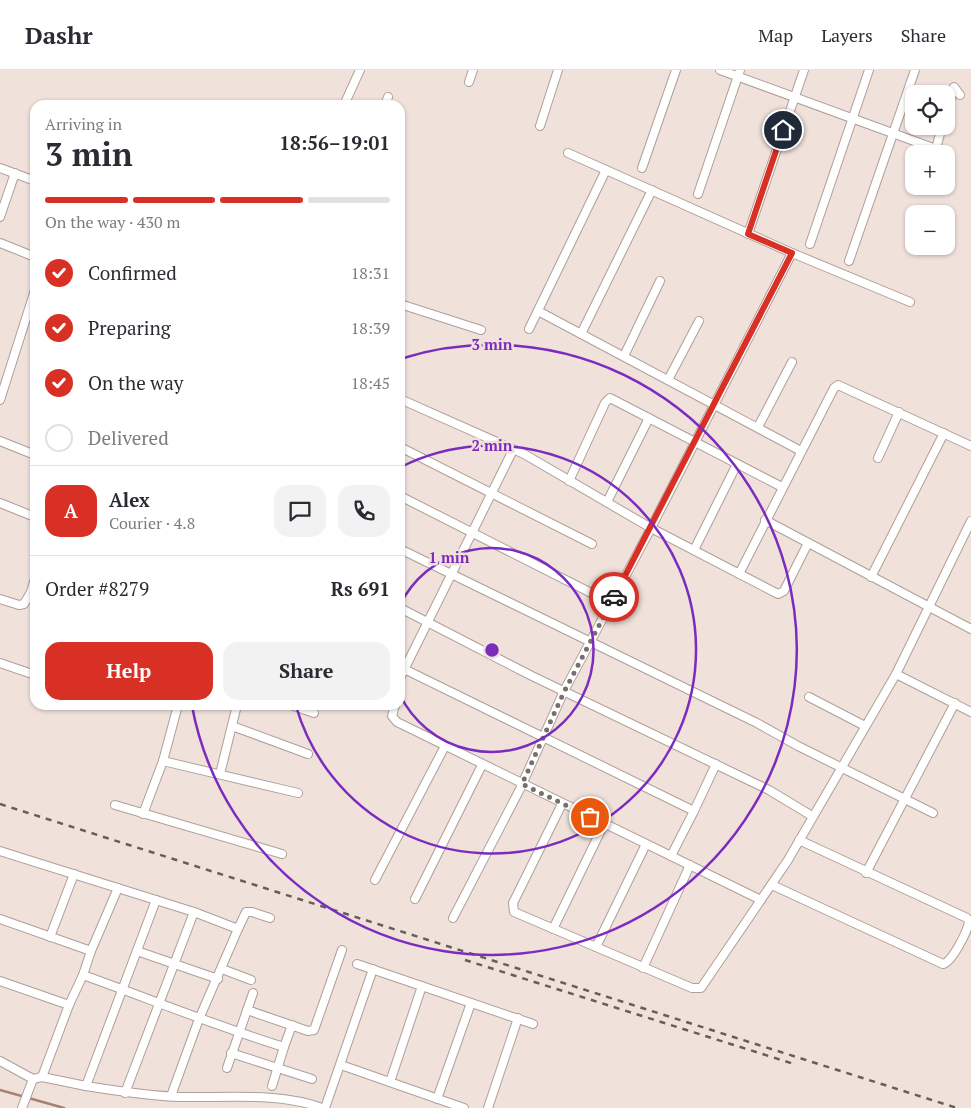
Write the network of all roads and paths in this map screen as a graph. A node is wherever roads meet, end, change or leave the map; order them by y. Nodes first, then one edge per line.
1 (360, 70) edge
2 (473, 70) edge
3 (558, 70) edge
4 (676, 70) edge
5 (720, 70) edge
6 (804, 70) edge
7 (869, 70) edge
8 (915, 70) edge
9 (739, 73) edge
10 (469, 82) dead end
11 (955, 88) edge
12 (960, 94) dead end
13 (794, 95) junction
14 (346, 100) edge
15 (853, 117) junction
16 (540, 126) dead end
17 (892, 131) junction
18 (940, 135) edge
19 (568, 153) dead end
20 (0, 168) edge
21 (642, 168) dead end
22 (606, 170) junction
23 (15, 173) junction
24 (30, 179) edge
25 (652, 190) junction
26 (698, 194) dead end
27 (0, 216) edge
28 (748, 234) junction
29 (0, 243) edge
30 (810, 244) dead end
31 (792, 253) junction
32 (30, 255) edge
33 (850, 261) dead end
34 (660, 281) dead end
35 (910, 302) dead end
36 (30, 306) edge
37 (405, 306) edge
38 (538, 311) junction
39 (699, 321) dead end
40 (529, 329) dead end
41 (481, 330) dead end
42 (581, 334) junction
43 (624, 356) junction
44 (792, 362) dead end
45 (668, 380) junction
46 (0, 400) edge
47 (405, 401) edge
48 (715, 404) junction
49 (899, 412) junction
50 (649, 418) junction
51 (758, 428) junction
52 (944, 433) junction
53 (0, 441) edge
54 (695, 442) junction
55 (971, 446) edge
56 (405, 450) edge
57 (513, 450) junction
58 (801, 451) junction
59 (30, 453) edge
60 (878, 458) dead end
61 (738, 464) junction
62 (569, 481) junction
63 (782, 488) junction
64 (492, 493) junction
65 (405, 499) edge
66 (607, 502) junction
67 (0, 503) edge
68 (30, 515) edge
69 (765, 520) junction
70 (971, 521) edge
71 (651, 528) junction
72 (473, 533) junction
73 (808, 543) junction
74 (592, 544) dead end
75 (694, 550) junction
76 (405, 552) edge
77 (451, 574) junction
78 (739, 574) junction
79 (871, 577) junction
80 (30, 597) edge
81 (0, 599) edge
82 (610, 603) junction
83 (928, 608) junction
84 (405, 611) edge
85 (427, 622) junction
86 (971, 629) edge
87 (589, 643) junction
88 (405, 662) edge
89 (0, 664) edge
90 (405, 670) edge
91 (30, 673) edge
92 (896, 674) junction
93 (564, 692) junction
94 (809, 697) dead end
95 (955, 703) junction
96 (177, 710) edge
97 (236, 710) edge
98 (305, 710) edge
99 (394, 710) edge
100 (971, 712) edge
101 (314, 713) dead end
102 (232, 726) junction
103 (865, 726) junction
104 (542, 738) junction
105 (445, 746) junction
106 (308, 754) dead end
107 (163, 760) junction
108 (716, 764) junction
109 (482, 765) junction
110 (840, 768) junction
111 (220, 774) junction
112 (522, 784) junction
113 (298, 793) dead end
114 (904, 799) junction
115 (562, 804) junction
116 (116, 805) dead end
117 (694, 811) junction
118 (933, 813) dead end
119 (143, 814) junction
120 (812, 816) junction
121 (604, 824) junction
122 (799, 840) junction
123 (646, 844) junction
124 (0, 851) edge
125 (282, 854) dead end
126 (671, 856) junction
127 (690, 865) junction
128 (866, 873) junction
129 (74, 874) junction
130 (375, 880) dead end
131 (772, 885) junction
132 (118, 888) junction
133 (415, 899) dead end
134 (156, 900) junction
135 (762, 900) junction
136 (194, 912) junction
137 (270, 918) dead end
138 (454, 918) dead end
139 (0, 919) edge
140 (238, 929) junction
141 (553, 929) junction
142 (50, 937) junction
143 (596, 947) junction
144 (342, 950) dead end
145 (91, 951) junction
146 (137, 952) junction
147 (357, 964) dead end
148 (174, 965) junction
149 (643, 968) junction
150 (222, 969) junction
151 (373, 970) junction
152 (83, 975) junction
153 (218, 979) junction
154 (251, 980) dead end
155 (0, 982) edge
156 (422, 986) junction
157 (123, 989) junction
158 (253, 993) dead end
159 (160, 1002) junction
160 (471, 1003) junction
161 (68, 1005) junction
162 (246, 1010) junction
163 (518, 1018) junction
164 (199, 1019) junction
165 (532, 1024) dead end
166 (292, 1025) junction
167 (237, 1033) junction
168 (284, 1047) junction
169 (231, 1053) junction
170 (0, 1061) edge
171 (341, 1065) junction
172 (227, 1068) dead end
173 (277, 1069) junction
174 (42, 1077) junction
175 (33, 1079) junction
176 (312, 1079) dead end
177 (390, 1082) junction
178 (86, 1086) junction
179 (272, 1086) dead end
180 (125, 1093) junction
181 (171, 1096) junction
182 (437, 1099) junction
183 (23, 1105) edge
184 (324, 1108) edge
185 (464, 1108) edge
186 (488, 1108) edge

1 - 14 street
2 - 10 street
3 - 16 street
4 - 21 street
5 - 9 street
6 - 13 street
7 - 15 street
8 - 17 street
9 - 13 street
9 - 26 street
11 - 12 street
13 - 15 street
13 - 28 street
15 - 17 street
15 - 30 street
17 - 18 street
17 - 33 street
19 - 22 street
20 - 23 street
22 - 25 street
22 - 38 street
23 - 24 street
23 - 27 street
25 - 28 street
25 - 42 street
28 - 31 street
29 - 32 street
31 - 35 street
31 - 48 street
34 - 43 street
36 - 46 street
37 - 41 street
38 - 40 street
38 - 42 street
39 - 45 street
42 - 43 street
43 - 45 street
44 - 51 street
45 - 48 street
47 - 57 street
48 - 51 street
48 - 54 street
49 - 52 street
49 - 58 street
49 - 60 street
50 - 54 street
50 - 62 street
50 - 66 street
51 - 58 street
52 - 55 street
52 - 79 street
53 - 59 street
54 - 61 street
54 - 71 street
56 - 64 street
57 - 62 street
57 - 64 street
58 - 63 street
61 - 63 street
61 - 75 street
62 - 66 street
63 - 69 street
64 - 72 street
64 - 74 street
65 - 72 street
66 - 71 street
67 - 68 street
69 - 73 street
69 - 78 street
70 - 83 street
71 - 75 street
71 - 82 street
72 - 77 street
72 - 82 street
73 - 78 street
73 - 79 street
75 - 78 street
76 - 77 street
77 - 85 street
77 - 87 street
79 - 83 street
80 - 81 street
82 - 87 street
83 - 86 street
83 - 92 street
84 - 85 street
85 - 88 street
85 - 93 street
87 - 93 street
87 - 110 street
89 - 91 street
90 - 104 street
92 - 95 street
92 - 103 street
93 - 104 street
93 - 108 street
94 - 103 street
95 - 100 street
95 - 114 street
96 - 107 street
97 - 102 street
98 - 101 street
99 - 105 street
102 - 106 street
102 - 111 street
103 - 110 street
104 - 112 street
104 - 117 street
105 - 109 street
105 - 130 street
107 - 111 street
107 - 119 street
108 - 117 street
108 - 120 street
109 - 112 street
109 - 133 street
110 - 114 street
110 - 120 street
111 - 113 street
112 - 115 street
112 - 138 street
114 - 118 street
114 - 128 street
115 - 121 street
115 - 141 street
116 - 119 street
117 - 126 street
119 - 125 street
120 - 122 street
121 - 123 street
121 - 141 street
122 - 128 street
122 - 131 street
123 - 126 street
123 - 143 street
124 - 129 street
126 - 127 street
127 - 135 street
127 - 149 street
128 - 131 street
129 - 132 street
129 - 142 street
131 - 135 street
132 - 134 street
132 - 145 street
134 - 136 street
134 - 146 street
135 - 149 street
136 - 140 street
136 - 148 street
137 - 140 street
139 - 142 street
140 - 150 street
141 - 143 street
142 - 145 street
143 - 149 street
144 - 166 street
145 - 152 street
146 - 148 street
146 - 157 street
147 - 151 street
148 - 153 street
148 - 159 street
150 - 153 street
150 - 154 street
151 - 156 street
151 - 171 street
152 - 157 street
152 - 161 street
153 - 164 street
155 - 161 street
156 - 160 street
156 - 177 street
157 - 159 street
157 - 178 street
158 - 162 street
159 - 164 street
159 - 180 street
160 - 163 street
160 - 182 street
161 - 174 street
162 - 166 street
162 - 167 street
163 - 165 street
163 - 186 street
164 - 167 street
164 - 181 street
166 - 168 street
167 - 168 street
167 - 169 street
168 - 173 street
169 - 172 street
169 - 173 street
170 - 175 street
171 - 177 street
171 - 184 street
173 - 176 street
173 - 179 street
174 - 175 street
174 - 178 street
175 - 183 street
177 - 182 street
178 - 180 street
180 - 181 street
181 - 184 street
182 - 185 street

